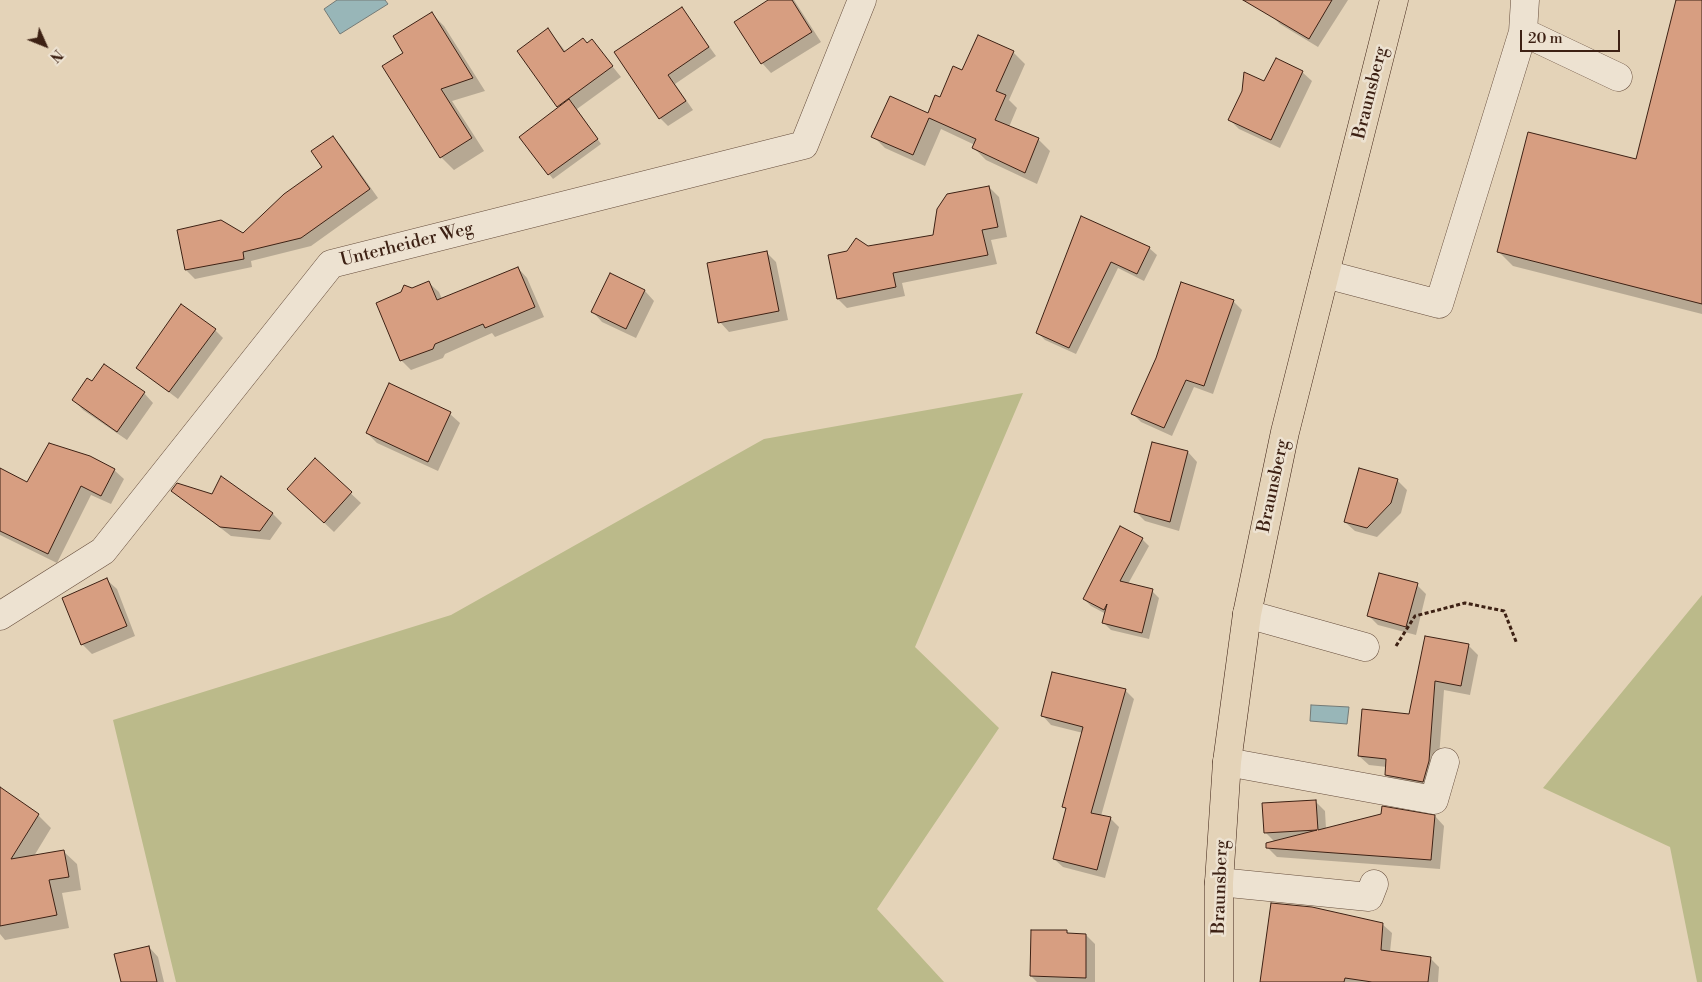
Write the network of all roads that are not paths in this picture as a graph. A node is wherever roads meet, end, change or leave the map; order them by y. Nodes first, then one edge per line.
1 (862, 0) edge
2 (1394, 0) edge
3 (1525, 0) edge
4 (1523, 32) junction
5 (1618, 77) dead end
6 (1326, 274) junction
7 (1247, 614) junction
8 (0, 616) edge
9 (1365, 647) road end
10 (1227, 762) junction
11 (1445, 762) dead end
12 (1220, 882) junction
13 (1374, 884) dead end
14 (1219, 982) edge

1 - 8 street, Unterheider Weg
2 - 6 main road, Braunsberg
3 - 4 street
4 - 5 street
4 - 6 street
6 - 7 main road, Braunsberg
7 - 9 street
7 - 10 main road, Braunsberg
10 - 11 street
10 - 12 main road, Braunsberg
12 - 13 street
12 - 14 main road, Braunsberg

